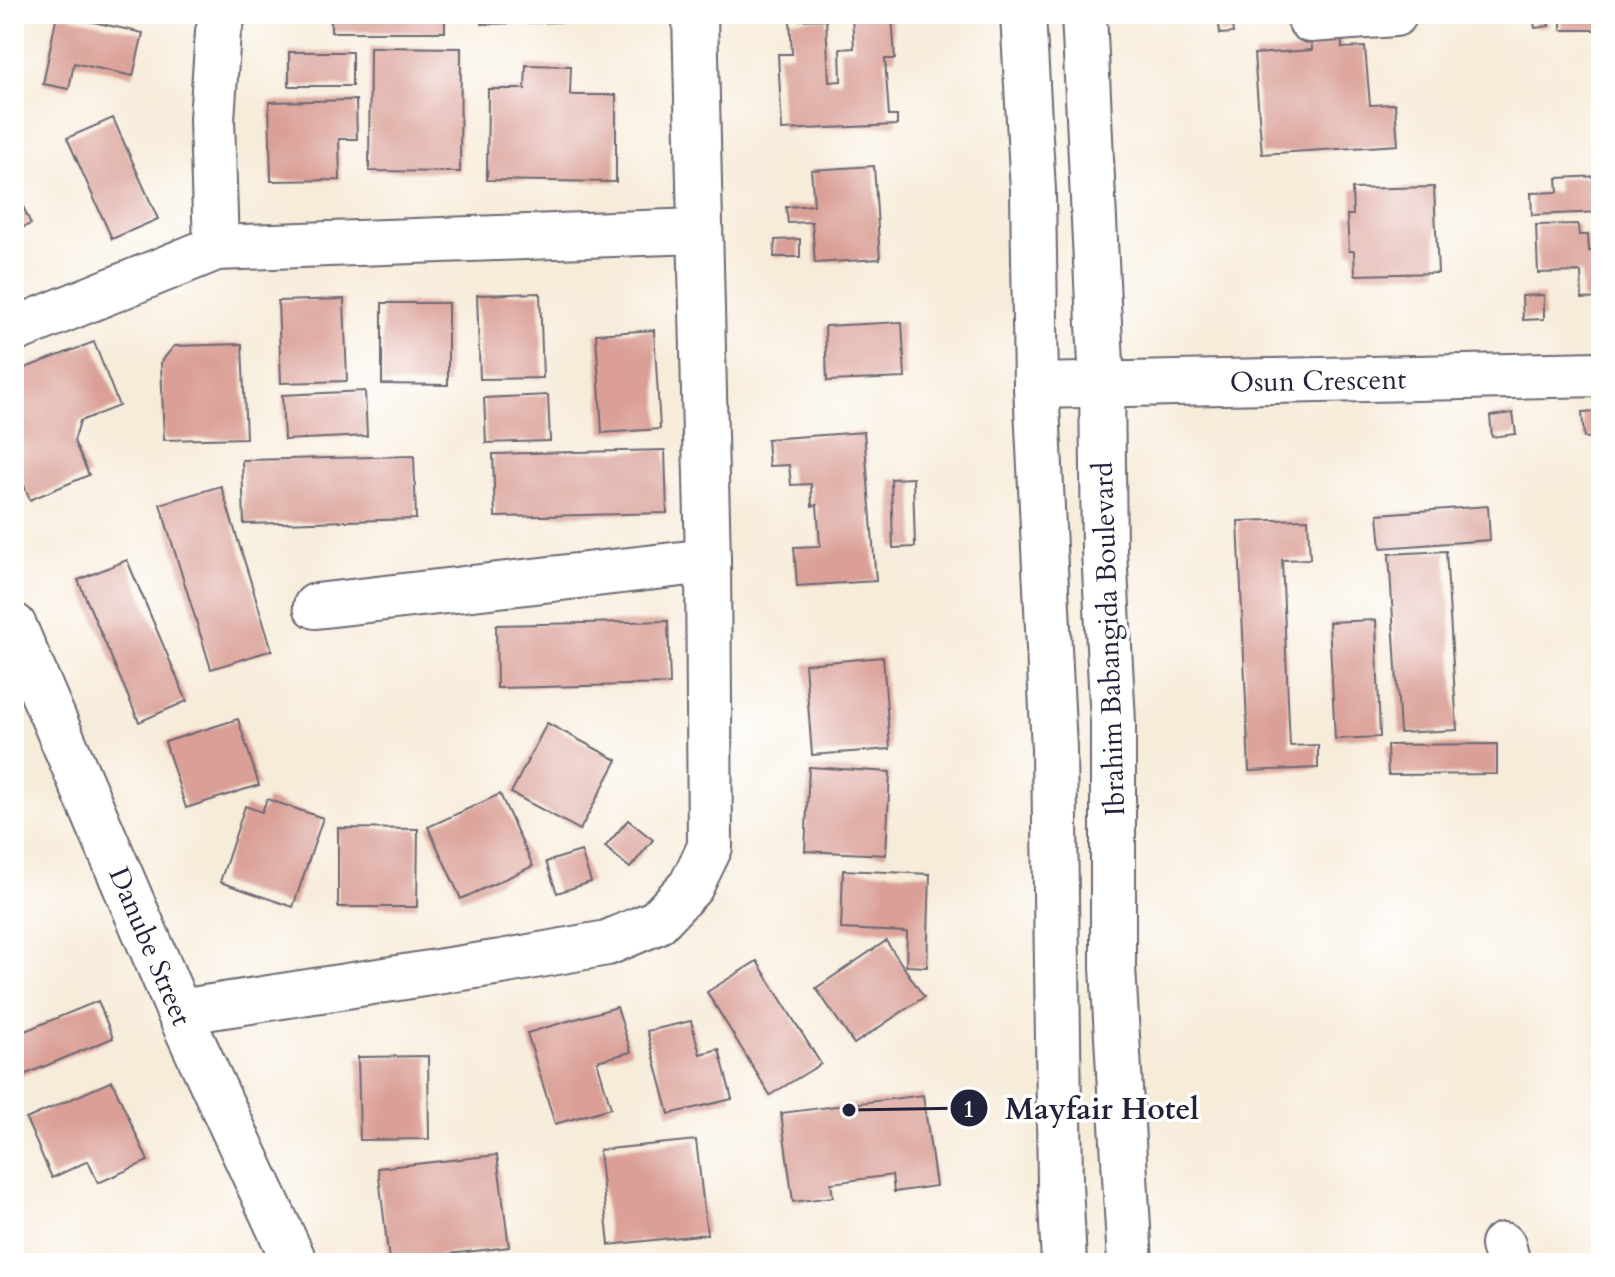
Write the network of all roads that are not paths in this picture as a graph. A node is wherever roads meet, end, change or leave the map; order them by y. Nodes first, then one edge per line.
1 (224, 14) edge
2 (695, 14) edge
3 (1023, 14) edge
4 (1084, 14) edge
5 (1384, 15) edge
6 (1310, 20) dead end
7 (699, 231) junction
8 (216, 248) junction
9 (14, 330) edge
10 (1601, 374) edge
11 (1102, 385) junction
12 (1036, 386) junction
13 (708, 561) junction
14 (316, 606) dead end
15 (14, 626) edge
16 (179, 1012) junction
17 (295, 1263) edge
18 (1064, 1263) edge
19 (1130, 1263) edge

1 - 8 street
2 - 7 street
3 - 12 street, Ibrahim Babangida Boulevard
4 - 11 street, Ibrahim Babangida Boulevard
5 - 6 street
7 - 8 street
7 - 13 street
8 - 9 street
10 - 11 street, Osun Crescent
11 - 12 street, Osun Crescent
11 - 19 street, Ibrahim Babangida Boulevard
12 - 18 street, Ibrahim Babangida Boulevard
13 - 14 street
13 - 16 street
15 - 16 street, Danube Street
16 - 17 street, Danube Street

